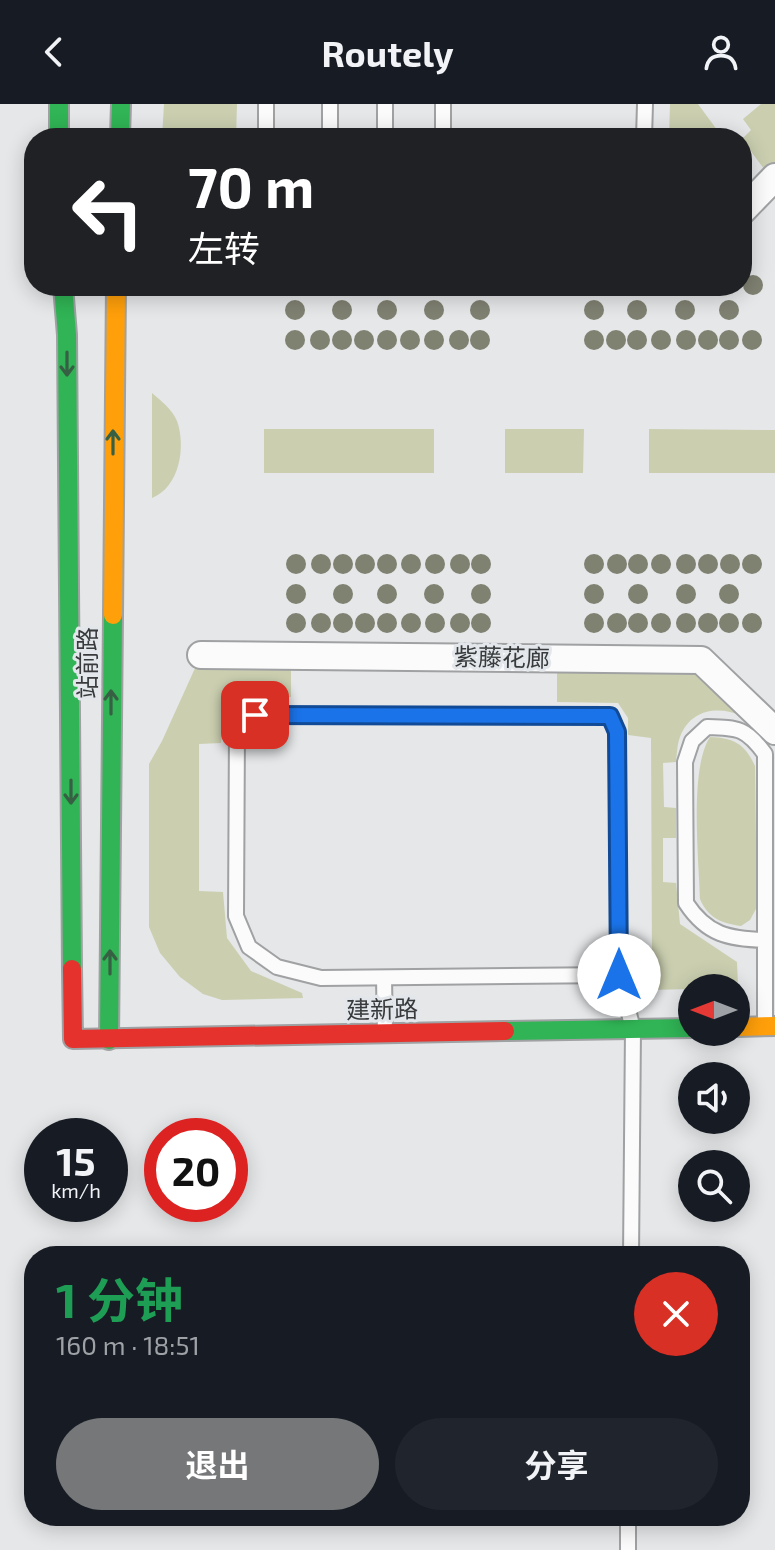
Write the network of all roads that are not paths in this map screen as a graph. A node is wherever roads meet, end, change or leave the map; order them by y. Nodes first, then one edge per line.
1 (59, 104) edge
2 (121, 104) edge
3 (266, 104) edge
4 (330, 104) edge
5 (385, 104) edge
6 (443, 104) edge
7 (645, 104) edge
8 (59, 128) edge
9 (120, 128) edge
10 (266, 128) edge
11 (330, 128) edge
12 (385, 128) edge
13 (443, 128) edge
14 (644, 128) edge
15 (775, 177) edge
16 (752, 201) edge
17 (64, 296) edge
18 (116, 296) edge
19 (201, 655) dead end
20 (775, 731) edge
21 (765, 940) junction
22 (619, 975) junction
23 (384, 978) junction
24 (770, 1026) edge
25 (750, 1027) edge
26 (678, 1028) edge
27 (633, 1029) junction
28 (385, 1034) junction
29 (73, 1039) joint
30 (109, 1040) junction
31 (631, 1246) edge
32 (628, 1526) edge
33 (628, 1550) edge

1 - 8 main road
2 - 9 main road
3 - 10 lane
4 - 11 lane
5 - 12 lane
6 - 13 lane
7 - 14 lane
15 - 16 street
17 -> 29 main road, 站前路
30 -> 18 main road, 站前路
19 - 20 street, 紫藤花廊
21 - 21 lane
21 - 24 lane
22 - 23 lane
22 - 23 lane
22 - 27 lane
23 - 28 lane
24 - 25 main road
26 - 27 main road, 建新路
27 - 28 main road, 建新路
27 - 31 lane
28 - 30 main road, 建新路
29 - 30 main road, 建新路
32 - 33 lane

